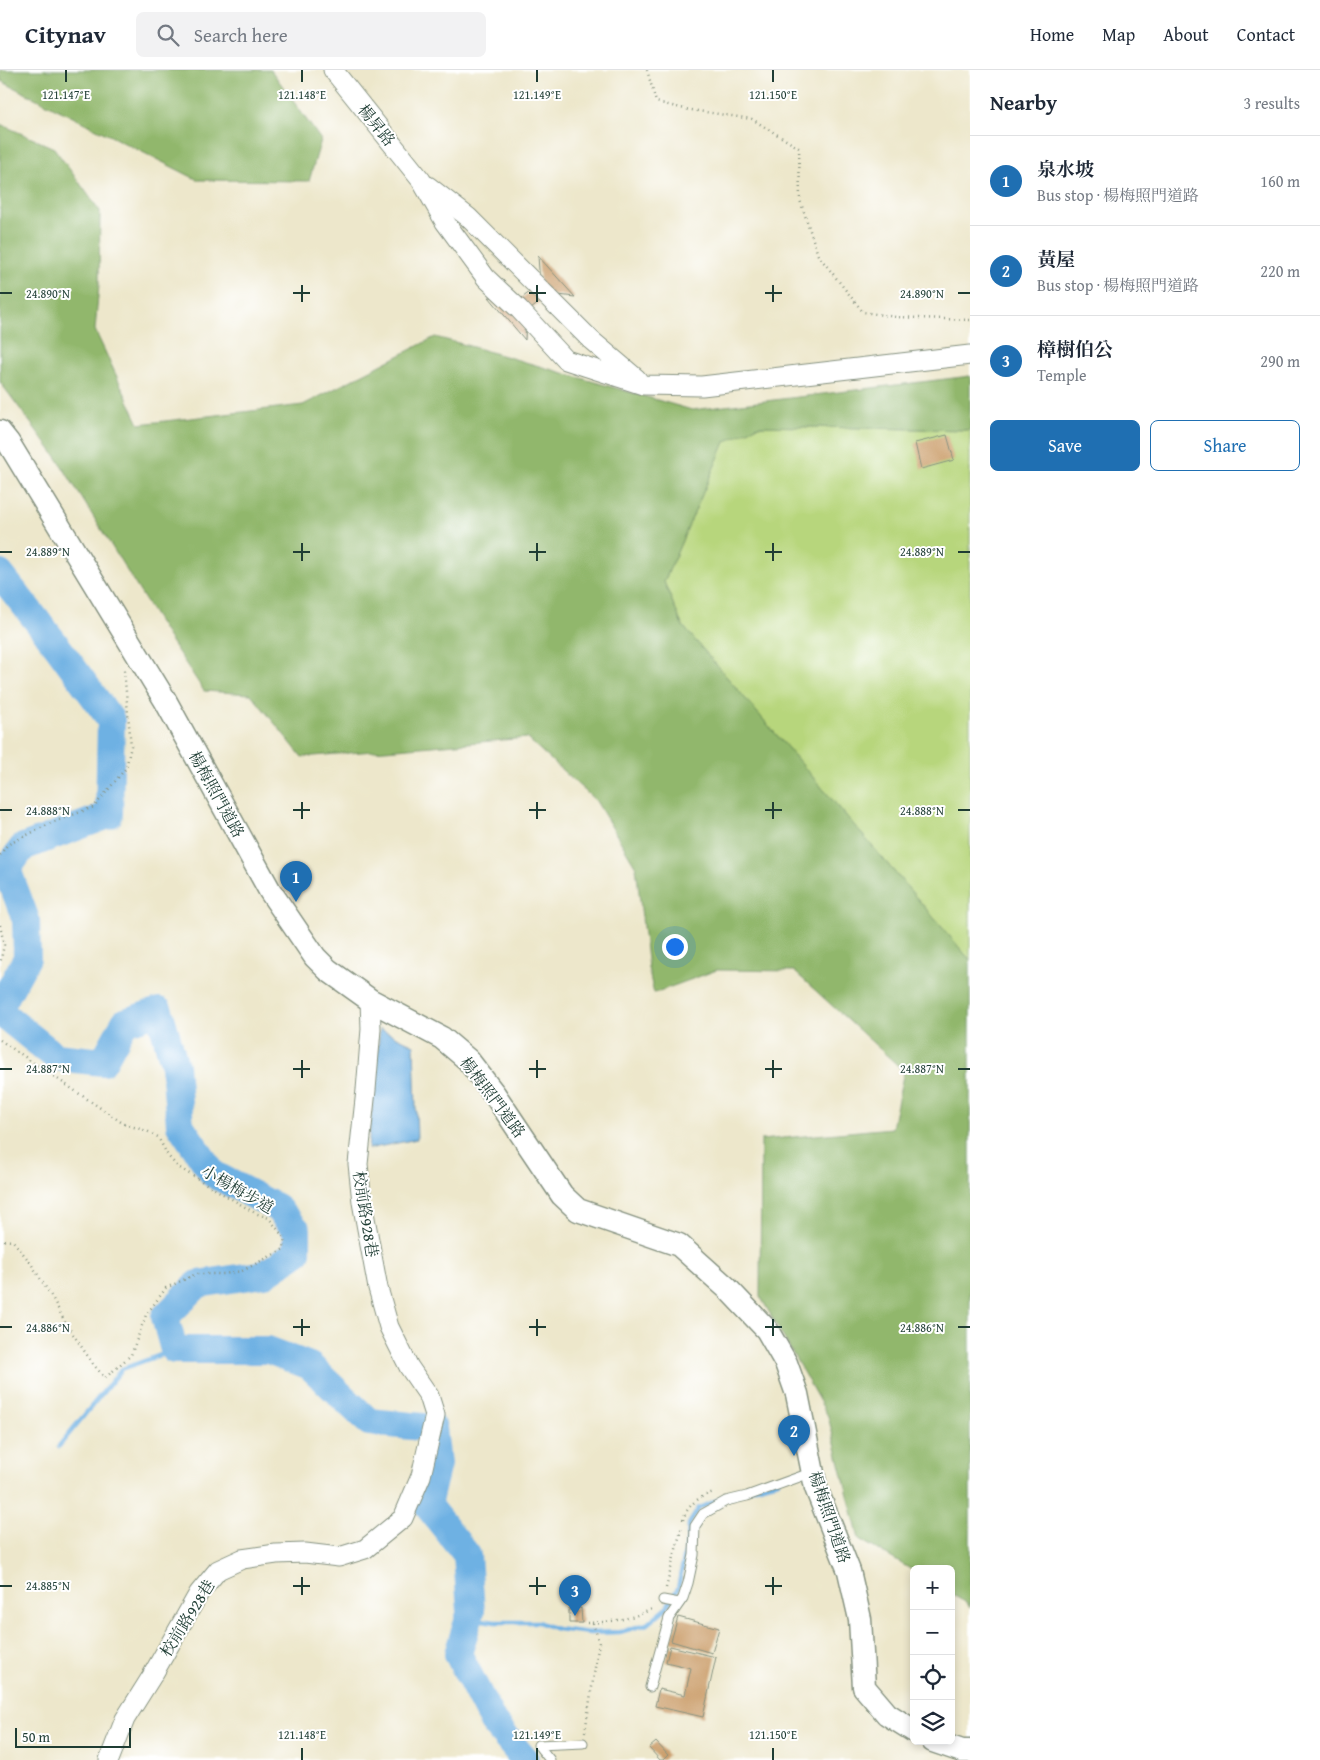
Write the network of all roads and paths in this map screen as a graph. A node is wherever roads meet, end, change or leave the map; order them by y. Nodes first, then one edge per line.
1 (333, 70) edge
2 (647, 70) edge
3 (421, 180) junction
4 (970, 320) edge
5 (970, 355) edge
6 (643, 385) junction
7 (0, 432) edge
8 (123, 666) dead end
9 (0, 855) edge
10 (0, 925) edge
11 (0, 964) edge
12 (370, 1000) junction
13 (0, 1040) edge
14 (0, 1240) edge
15 (813, 1472) junction
16 (664, 1600) dead end
17 (678, 1603) junction
18 (593, 1623) dead end
19 (650, 1688) dead end
20 (910, 1728) edge
21 (583, 1743) joint
22 (945, 1745) edge
23 (970, 1752) edge
24 (109, 1760) edge
25 (550, 1760) edge

1 - 3 street, 楊昇路
2 - 4 path
3 - 6 street
3 - 6 street
5 - 6 street
7 - 12 street, 楊梅照門道路
8 - 9 path
10 - 11 path
12 - 15 street, 楊梅照門道路
12 - 24 street, 校前路928巷
13 - 14 path, 小楊梅步道
15 - 17 lane
15 - 20 street, 楊梅照門道路
16 - 17 lane
17 - 19 lane
18 - 21 path
21 - 25 lane
22 - 23 street

